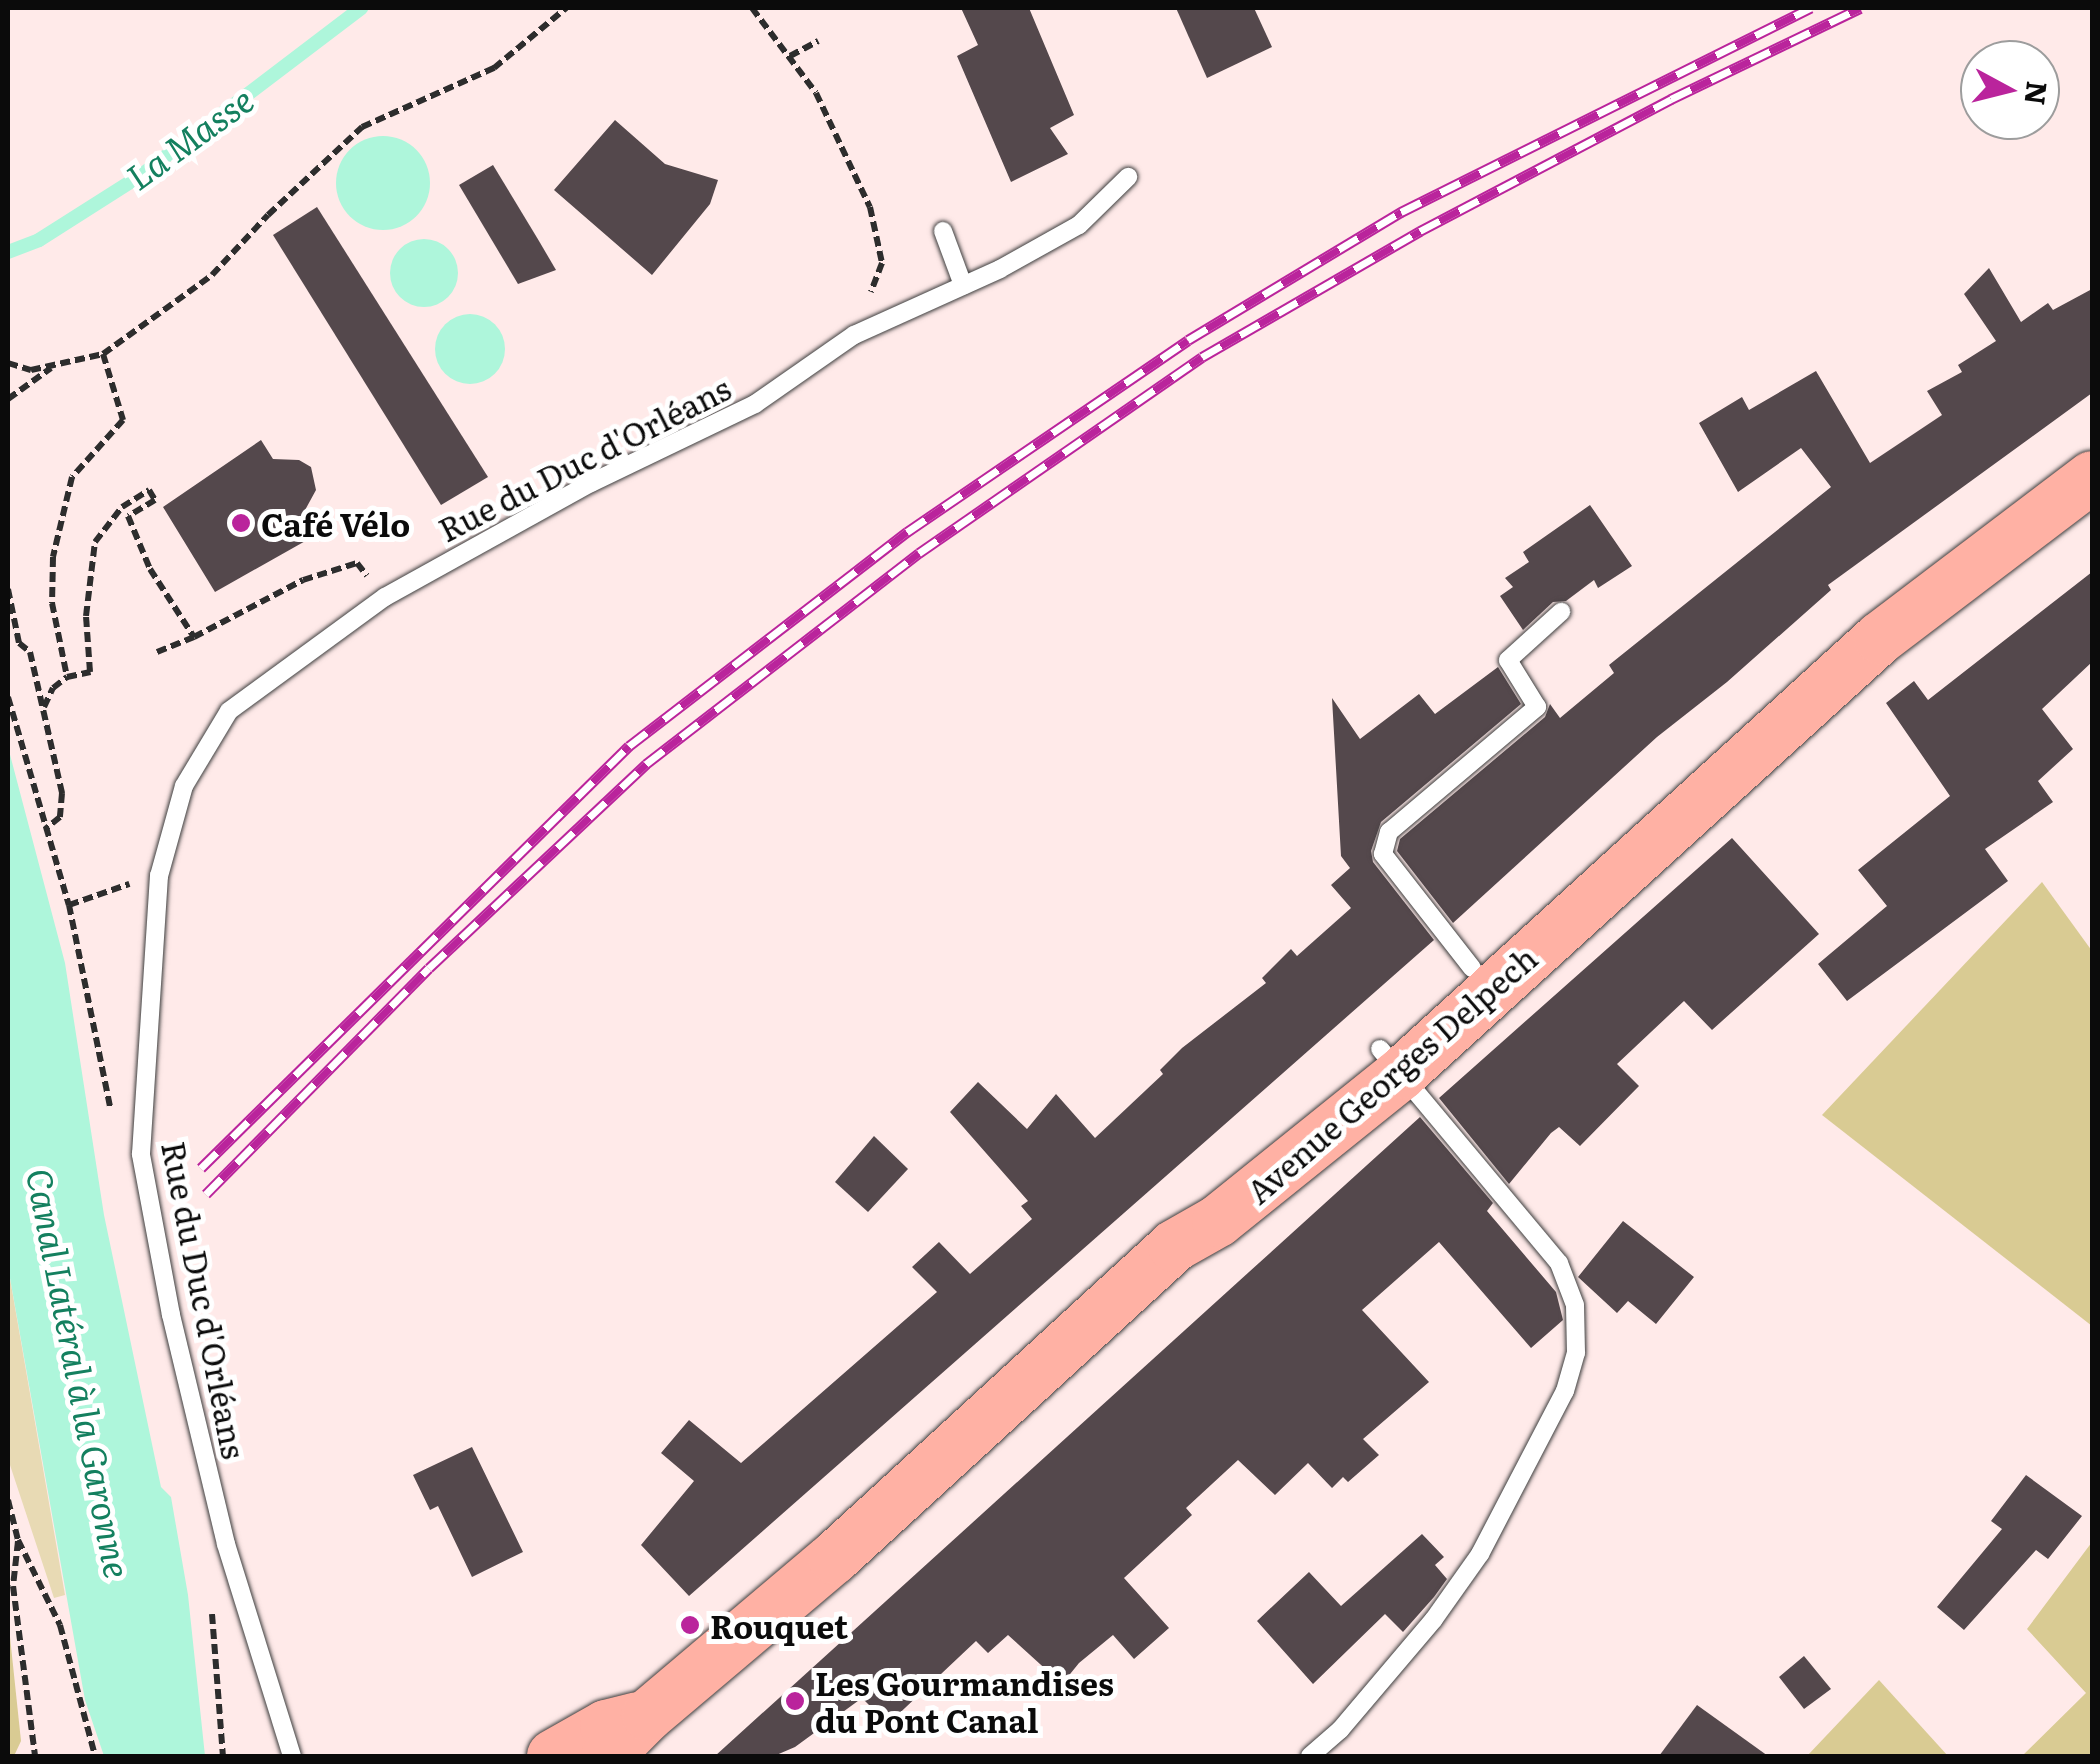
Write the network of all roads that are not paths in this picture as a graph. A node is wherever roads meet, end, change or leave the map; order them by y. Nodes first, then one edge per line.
1 (1128, 177) dead end
2 (943, 231) dead end
3 (963, 285) junction
4 (2092, 446) edge
5 (2092, 477) edge
6 (1561, 612) dead end
7 (1472, 968) junction
8 (1391, 1061) junction
9 (577, 1752) edge
10 (292, 1756) edge
11 (1310, 1756) edge

1 - 3 lane, Rue du Duc d'Orléans
2 - 3 lane
3 - 10 lane, Rue du Duc d'Orléans
4 - 7 main road
5 - 8 main road, Avenue Georges Delpech
6 - 7 lane
7 - 8 main road
8 - 9 main road, Avenue Georges Delpech
8 - 11 lane

